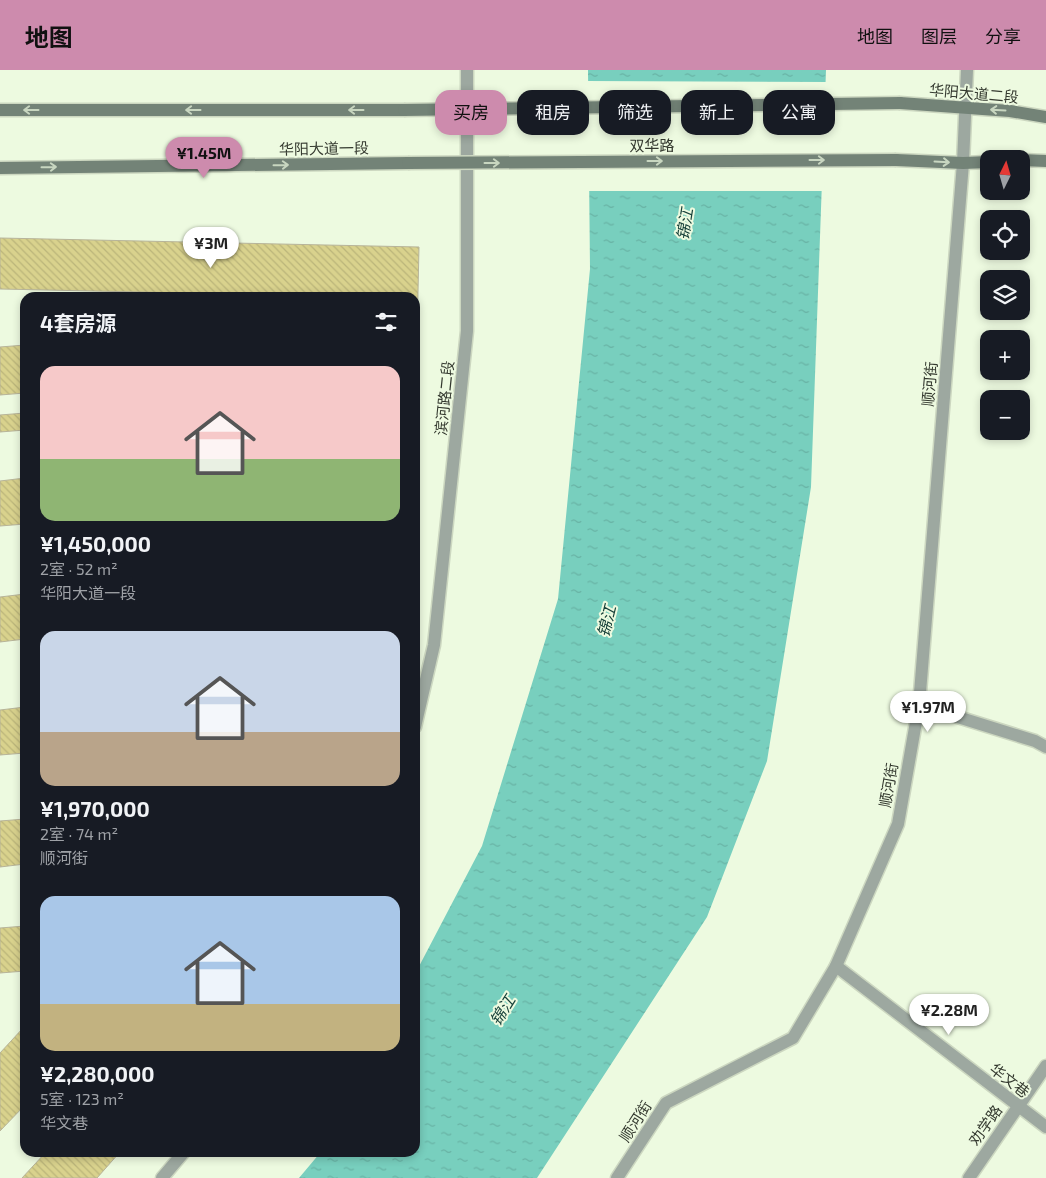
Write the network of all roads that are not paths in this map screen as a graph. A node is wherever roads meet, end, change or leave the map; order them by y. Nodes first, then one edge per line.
1 (467, 70) edge
2 (967, 70) edge
3 (967, 109) junction
4 (0, 110) edge
5 (1046, 117) edge
6 (1030, 160) edge
7 (1046, 161) edge
8 (980, 162) edge
9 (408, 163) joint
10 (963, 163) junction
11 (0, 168) edge
12 (420, 705) edge
13 (919, 705) junction
14 (1046, 747) edge
15 (836, 966) junction
16 (1046, 1066) edge
17 (1018, 1106) junction
18 (1046, 1128) edge
19 (180, 1157) edge
20 (162, 1178) edge
21 (617, 1178) edge
22 (969, 1178) edge

1 - 12 street, 滨河路二段
2 - 3 street, 顺河街
3 -> 4 main road, 华阳大道二段, bridge
5 -> 3 main road, 华阳大道二段
3 - 10 street, 顺河街
6 - 7 main road
8 - 10 main road
9 -> 10 main road, 双华路, bridge
11 -> 9 main road, 华阳大道一段
10 - 13 street, 顺河街
13 - 14 street
13 - 15 street, 顺河街
15 - 17 street, 华文巷
15 - 21 street, 顺河街
16 - 17 street, 劝学路
17 - 18 street, 华文巷
17 - 22 street, 劝学路
19 - 20 street

